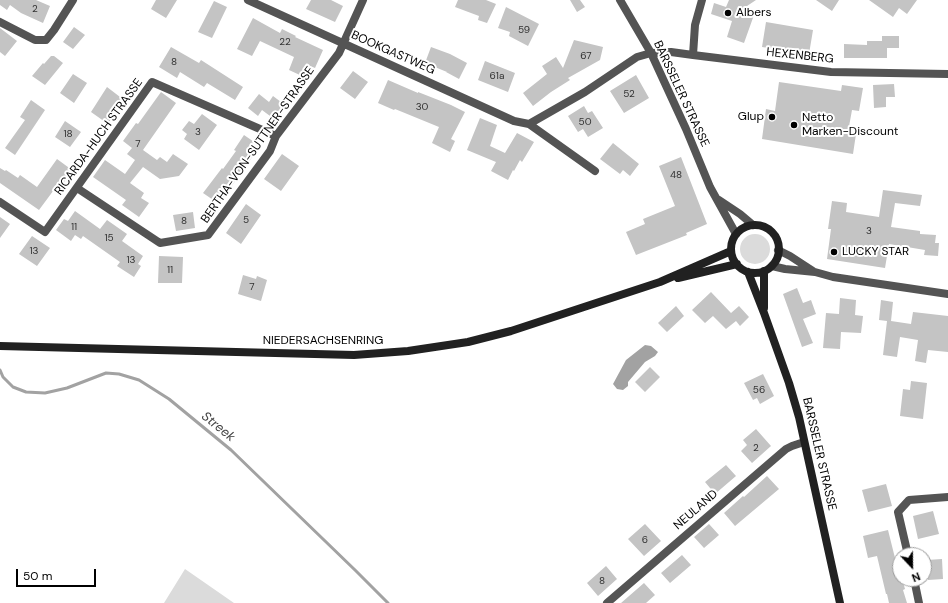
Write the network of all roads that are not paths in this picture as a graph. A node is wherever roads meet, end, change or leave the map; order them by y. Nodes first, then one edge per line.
1 (72, 0) edge
2 (248, 0) edge
3 (362, 0) edge
4 (620, 0) edge
5 (702, 0) edge
6 (0, 22) edge
7 (343, 44) junction
8 (651, 53) junction
9 (693, 55) junction
10 (948, 74) edge
11 (529, 124) junction
12 (276, 136) junction
13 (595, 171) dead end
14 (77, 188) junction
15 (717, 199) junction
16 (0, 202) edge
17 (753, 226) junction
18 (736, 234) junction
19 (778, 250) junction
20 (731, 251) junction
21 (737, 264) junction
22 (772, 266) junction
23 (764, 271) junction
24 (748, 272) junction
25 (815, 272) junction
26 (660, 282) junction
27 (948, 294) edge
28 (764, 313) junction
29 (0, 346) edge
30 (804, 442) junction
31 (948, 497) edge
32 (906, 547) edge
33 (916, 587) edge
34 (607, 603) edge
35 (840, 603) edge
36 (920, 603) edge

1 - 6 street
2 - 7 street, BOOKGASTWEG
3 - 7 street, BERTHA-VON-SUTTNER-STRASSE
4 - 8 street, BARSSELER STRASSE
5 - 9 street
7 - 11 street, BOOKGASTWEG
7 - 12 street, BERTHA-VON-SUTTNER-STRASSE
8 - 9 street, HEXENBERG
8 - 11 street
8 - 15 street, BARSSELER STRASSE
9 - 10 street, HEXENBERG
11 - 13 street, BOOKGASTWEG
12 - 14 street, RICARDA-HUCH STRASSE
12 - 14 street, BERTHA-VON-SUTTNER-STRASSE
14 - 16 street, RICARDA-HUCH STRASSE
15 - 17 street, BARSSELER STRASSE
15 - 18 street, BARSSELER STRASSE
17 - 18 main road
17 - 19 main road
18 - 20 main road
19 - 22 main road
19 - 25 street
20 - 21 main road
20 - 26 main road, NIEDERSACHSENRING
21 - 24 main road
21 - 26 main road, NIEDERSACHSENRING
22 - 23 main road
22 - 25 street
23 - 24 main road
23 - 28 main road, BARSSELER STRASSE
24 - 28 main road, BARSSELER STRASSE
25 - 27 street
26 - 29 main road, NIEDERSACHSENRING
28 - 30 main road, BARSSELER STRASSE
30 - 34 street, NEULAND
30 - 35 main road, BARSSELER STRASSE
31 - 32 street
33 - 36 street

